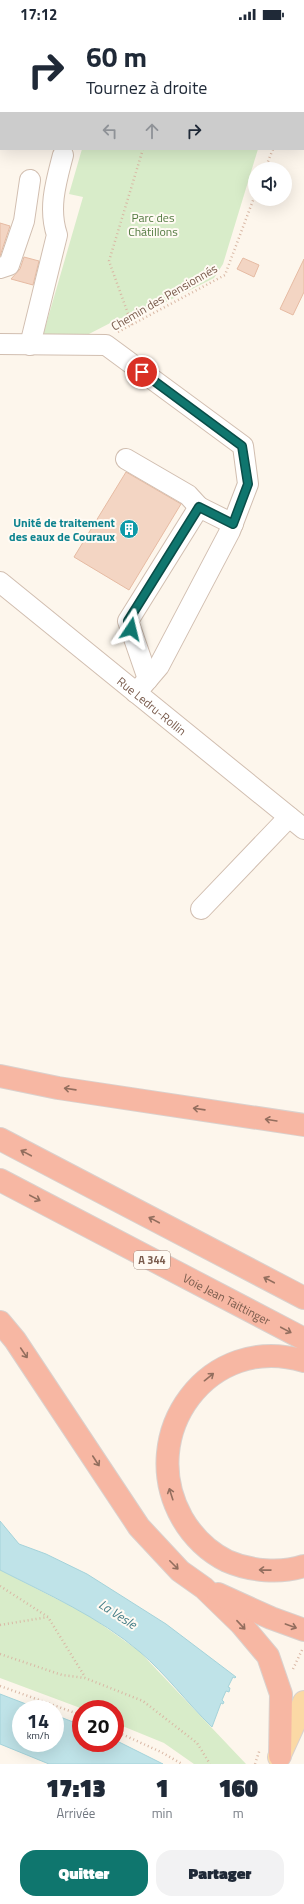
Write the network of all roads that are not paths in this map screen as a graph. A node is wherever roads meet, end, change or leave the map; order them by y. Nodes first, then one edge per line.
1 (63, 155) dead end
2 (30, 180) dead end
3 (0, 268) edge
4 (0, 344) edge
5 (30, 344) junction
6 (126, 459) dead end
7 (199, 507) junction
8 (233, 524) junction
9 (0, 582) edge
10 (142, 686) junction
11 (296, 823) edge
12 (201, 909) dead end
13 (0, 1076) edge
14 (304, 1125) edge
15 (0, 1139) edge
16 (0, 1180) edge
17 (304, 1298) edge
18 (0, 1322) edge
19 (304, 1339) edge
20 (304, 1361) edge
21 (304, 1566) edge
22 (204, 1588) junction
23 (304, 1630) edge
24 (304, 1702) edge
25 (278, 1760) edge

1 - 5 street
2 - 3 street
4 - 5 street
5 - 8 street
6 - 7 street
7 - 8 street
7 - 10 street
8 - 10 street
9 - 10 street, Rue Ledru-Rollin
10 - 11 street, Rue Ledru-Rollin
11 - 12 street
14 -> 13 highway
17 -> 15 highway
16 -> 19 highway, Voie Jean Taittinger / A 344
18 -> 22 highway
21 -> 20 highway
22 -> 23 highway
22 -> 25 highway
24 - 25 main road

